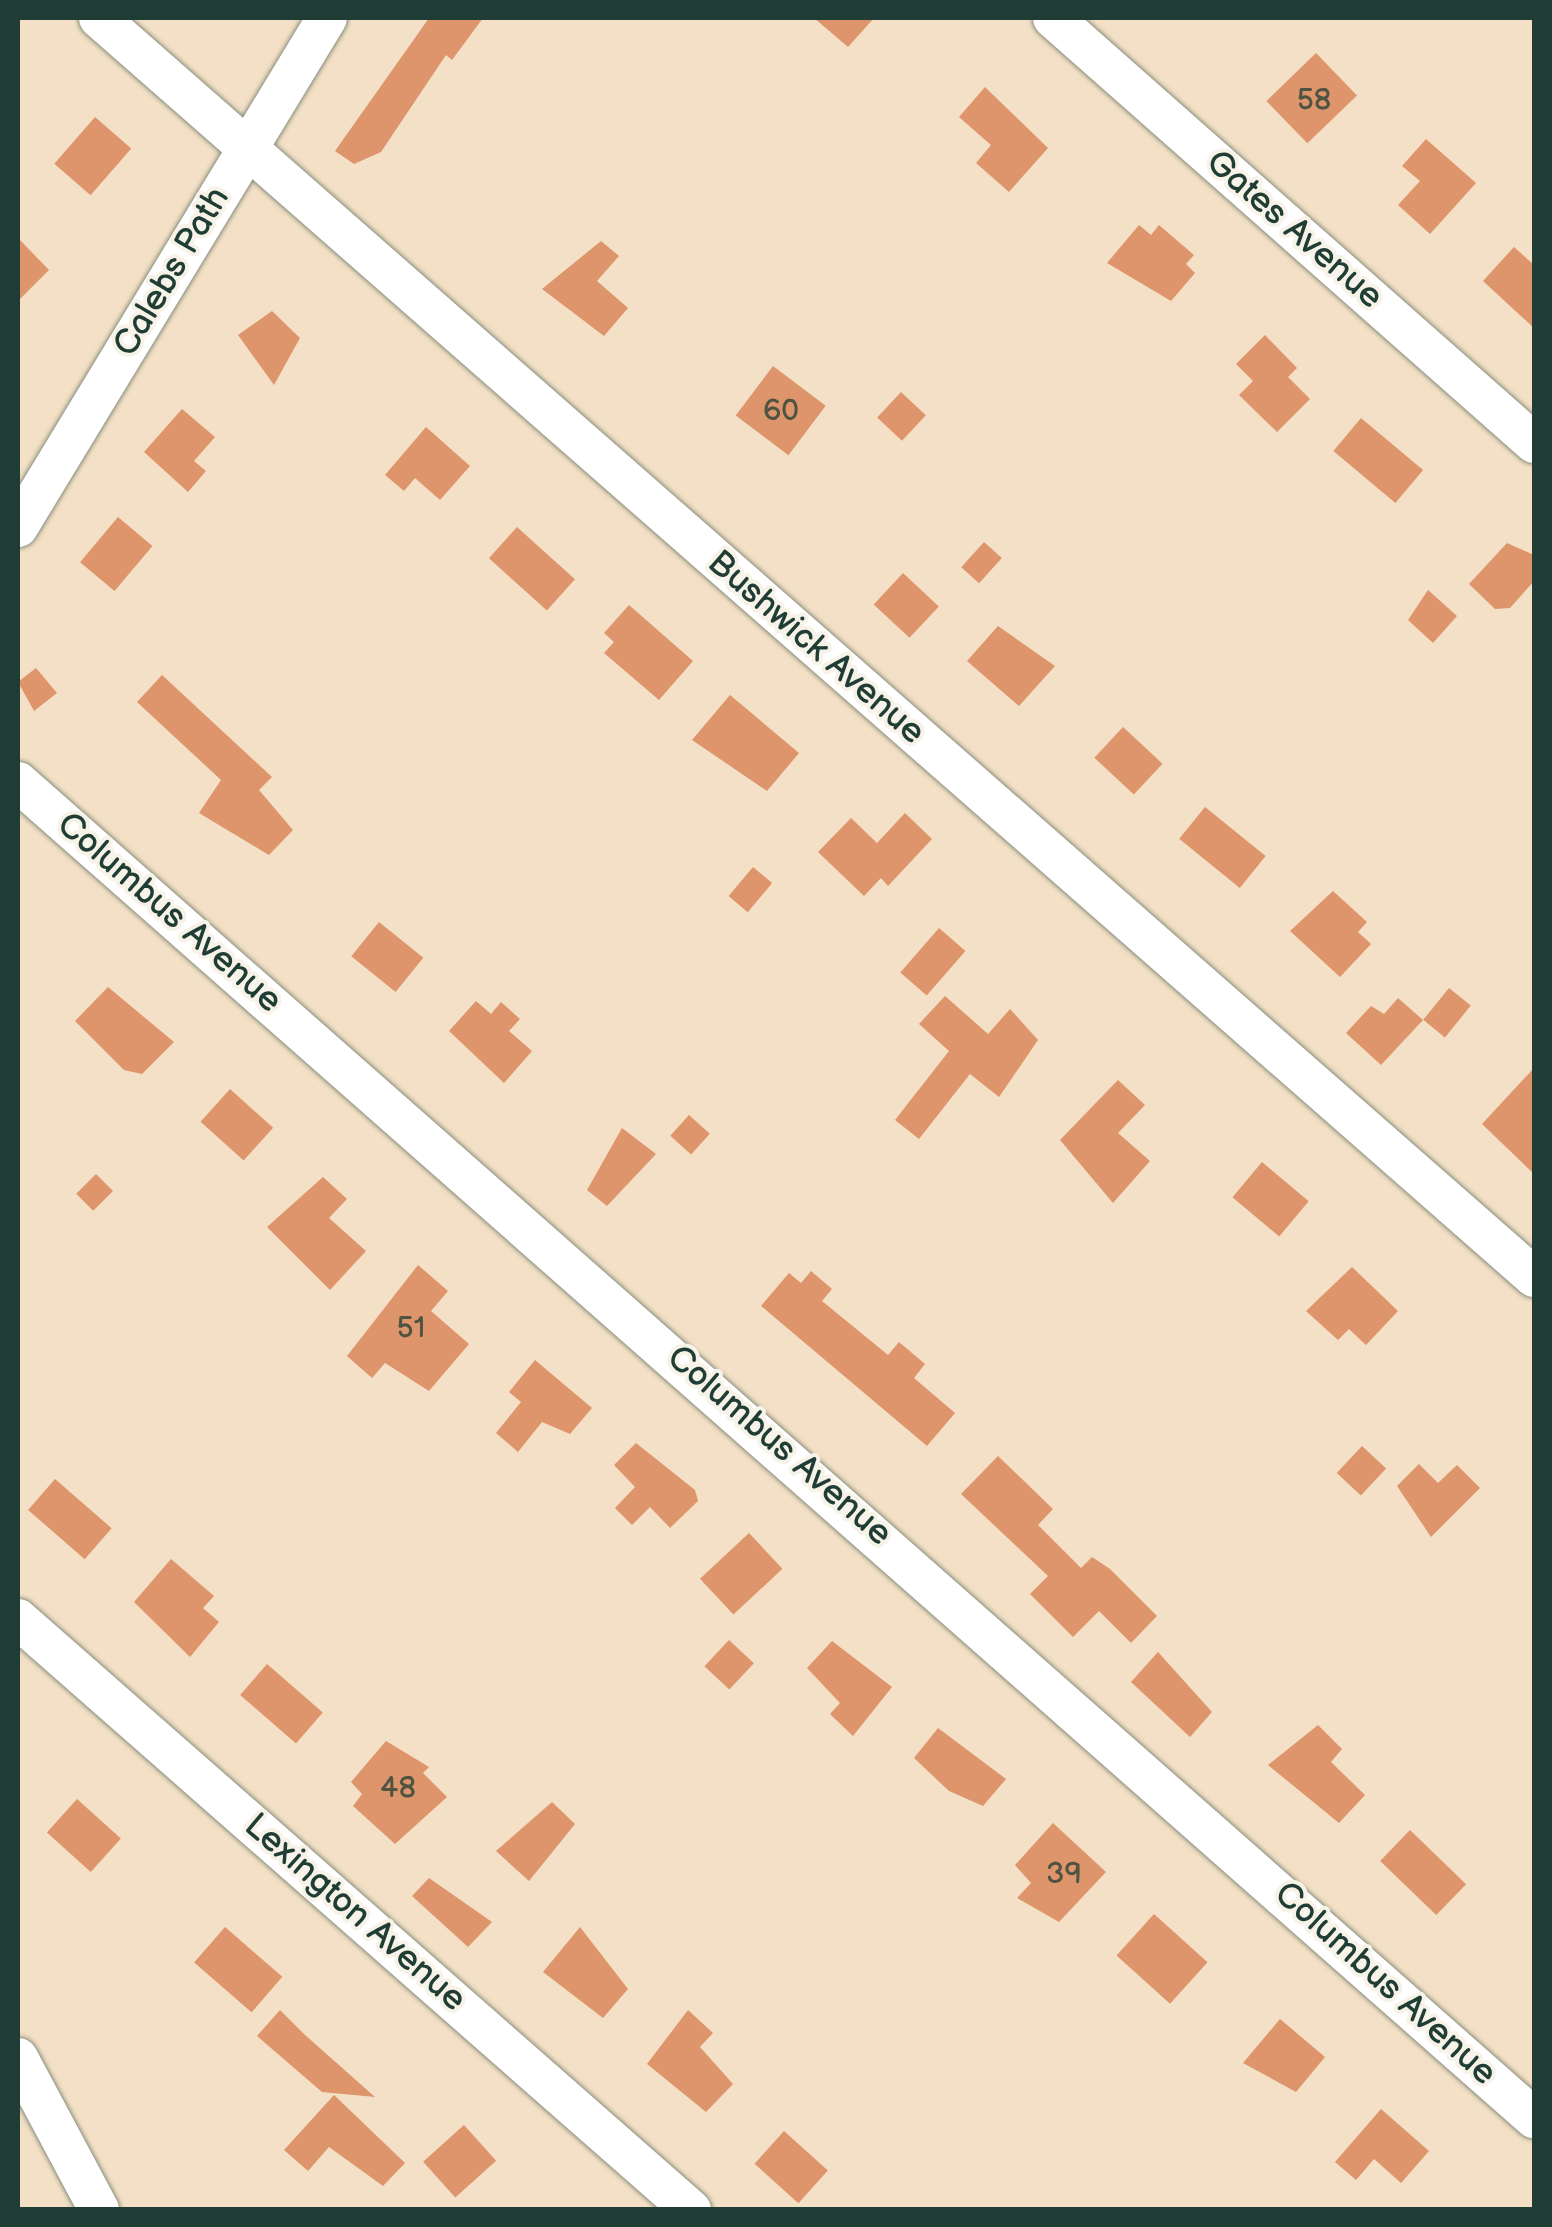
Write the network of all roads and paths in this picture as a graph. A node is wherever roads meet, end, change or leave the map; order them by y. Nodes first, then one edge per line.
1 (99, 18) edge
2 (327, 18) edge
3 (1053, 18) edge
4 (246, 148) junction
5 (1534, 443) edge
6 (18, 527) edge
7 (18, 782) edge
8 (1534, 1277) edge
9 (18, 1618) edge
10 (18, 2058) edge
11 (1534, 2118) edge
12 (100, 2210) edge
13 (691, 2210) edge

1 - 4 street, Bushwick Avenue
2 - 4 street, Calebs Path
3 - 5 street, Gates Avenue
4 - 6 street, Calebs Path
4 - 8 street, Bushwick Avenue
7 - 11 street, Columbus Avenue
9 - 13 street, Lexington Avenue
10 - 12 street

